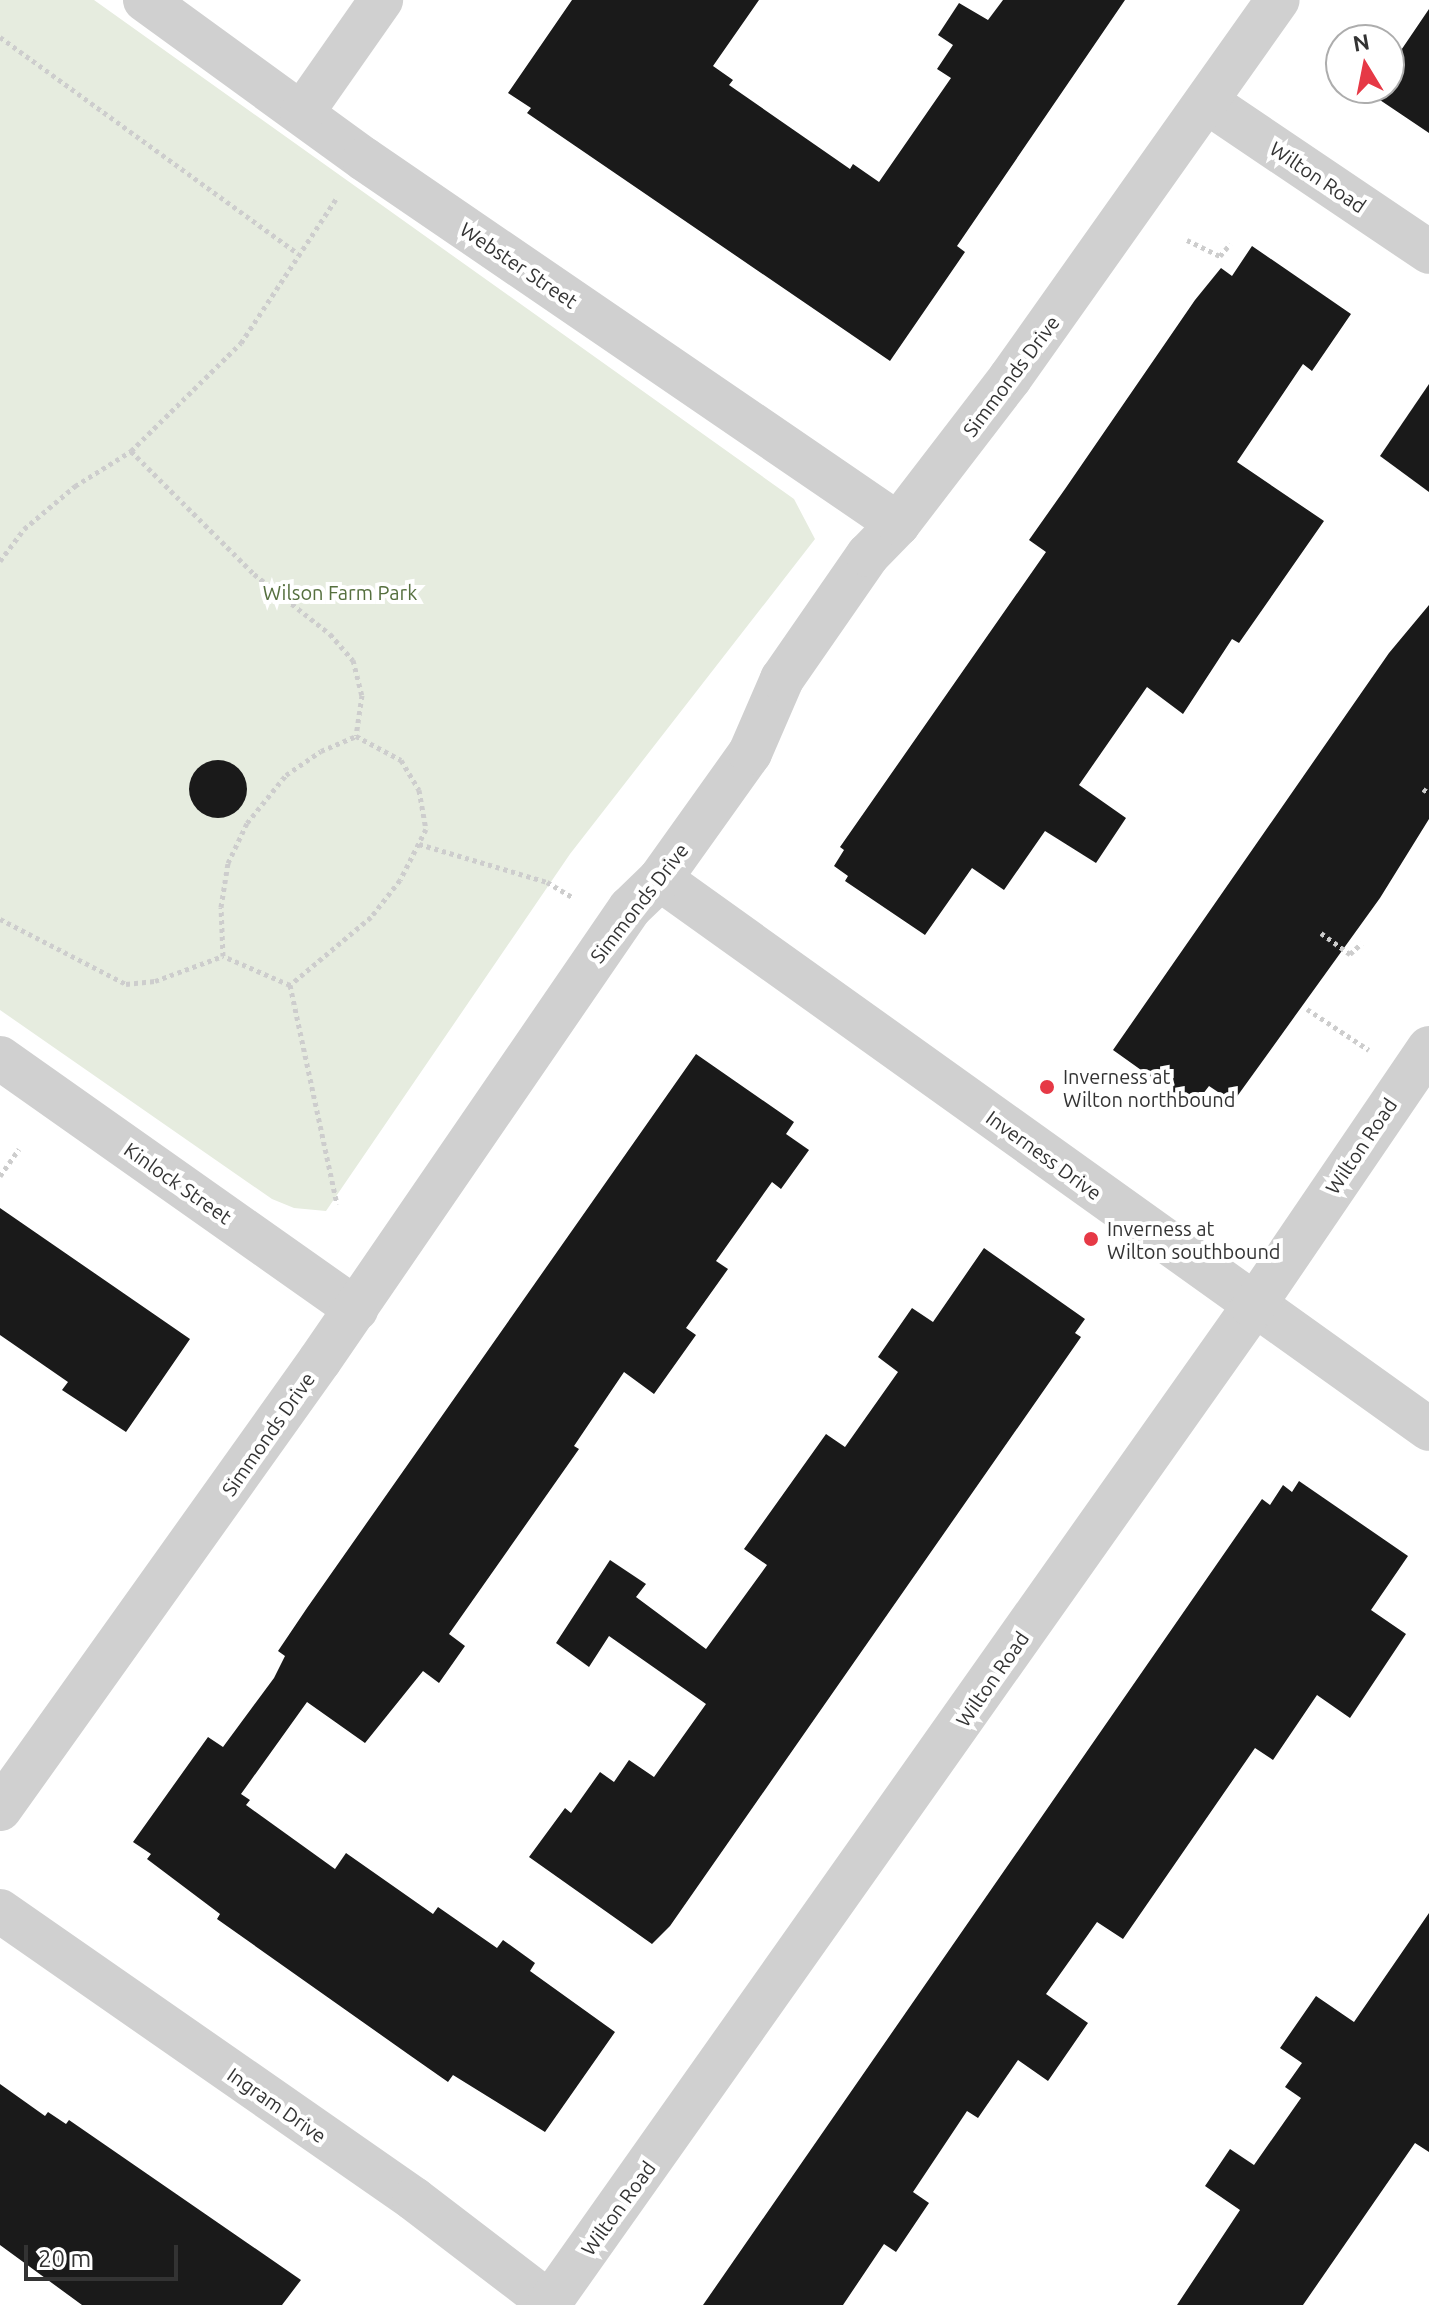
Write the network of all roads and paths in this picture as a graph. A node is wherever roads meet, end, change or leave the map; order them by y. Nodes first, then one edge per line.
1 (145, 0) edge
2 (381, 0) edge
3 (1278, 0) edge
4 (0, 37) edge
5 (1207, 102) junction
6 (302, 113) junction
7 (364, 159) junction
8 (1187, 240) dead end
9 (1230, 244) dead end
10 (1429, 252) edge
11 (297, 253) junction
12 (131, 451) junction
13 (898, 524) junction
14 (0, 561) edge
15 (356, 736) junction
16 (419, 844) junction
17 (660, 879) junction
18 (572, 897) dead end
19 (0, 919) edge
20 (1321, 933) dead end
21 (1362, 943) dead end
22 (223, 956) junction
23 (290, 985) junction
24 (1307, 1009) dead end
25 (0, 1058) edge
26 (1419, 1062) edge
27 (19, 1149) dead end
28 (0, 1176) edge
29 (337, 1204) dead end
30 (1253, 1307) junction
31 (356, 1309) junction
32 (1429, 1429) edge
33 (0, 1809) edge
34 (0, 1911) edge
35 (549, 2304) edge

1 - 6 street, Webster Street
2 - 6 street
3 - 5 street, Simmonds Drive
4 - 11 path
5 - 10 street, Wilton Road
5 - 13 street, Simmonds Drive
6 - 7 street, Webster Street
7 - 11 path
7 - 13 street, Webster Street
8 - 9 path
11 - 12 path
12 - 14 path
12 - 15 path
13 - 17 street, Simmonds Drive
15 - 16 path
15 - 22 path
16 - 18 path
16 - 23 path
17 - 30 street, Inverness Drive
17 - 31 street, Simmonds Drive
19 - 22 path
20 - 21 path
22 - 23 path
23 - 29 path
24 - 26 path
25 - 31 street, Kinlock Street
26 - 30 street, Wilton Road
27 - 28 path
30 - 32 street, Inverness Drive
30 - 35 street, Wilton Road
31 - 33 street, Simmonds Drive
34 - 35 street, Ingram Drive

